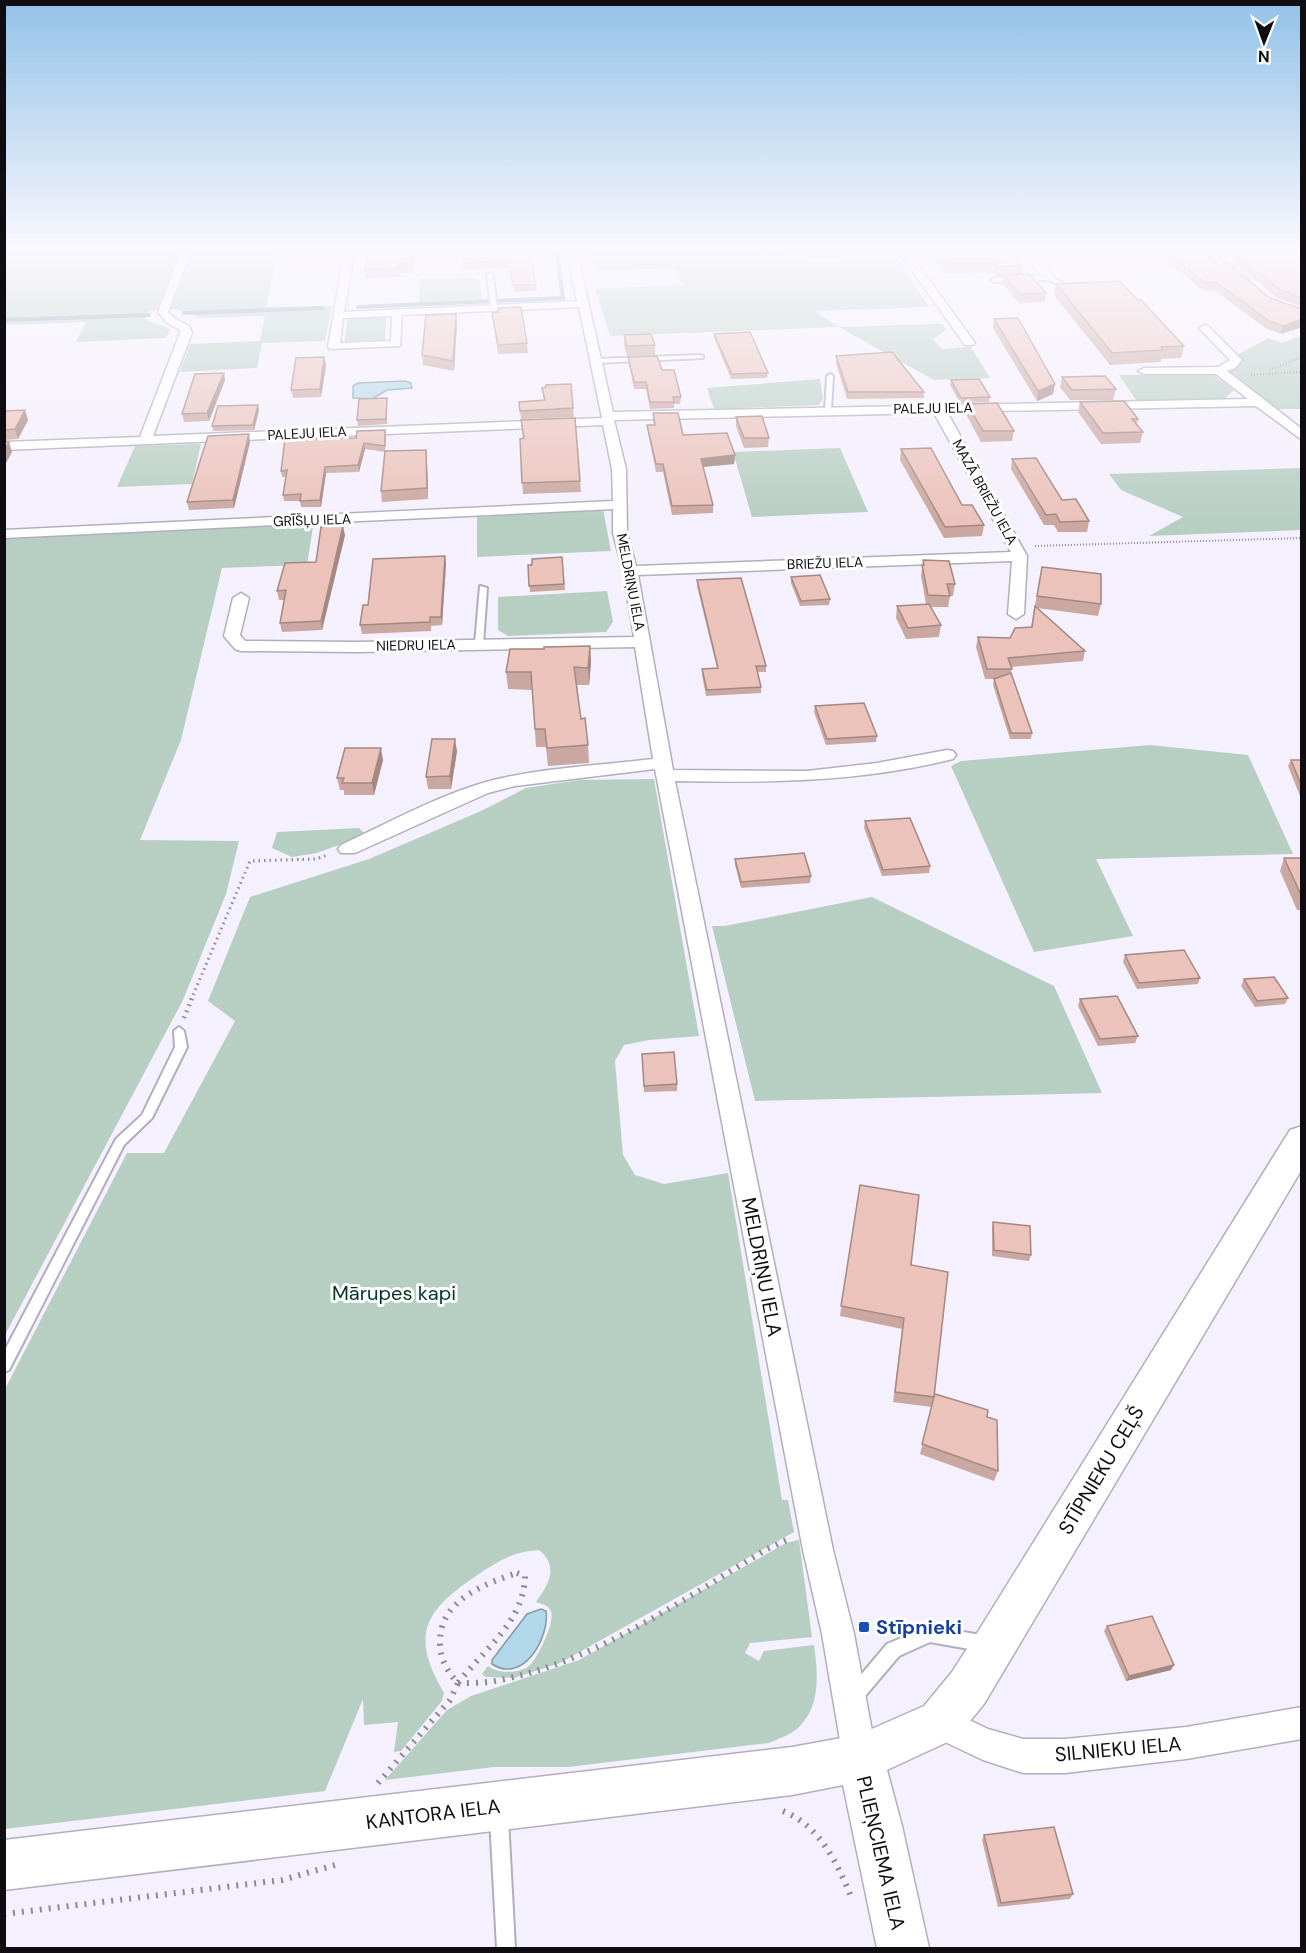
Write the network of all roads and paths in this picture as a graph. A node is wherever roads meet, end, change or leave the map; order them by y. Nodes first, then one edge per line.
1 (184, 339) edge
2 (335, 339) edge
3 (396, 339) edge
4 (591, 339) edge
5 (966, 339) edge
6 (1215, 339) edge
7 (969, 343) dead end
8 (701, 357) dead end
9 (1302, 357) edge
10 (596, 361) junction
11 (1219, 370) junction
12 (1144, 371) dead end
13 (1262, 372) junction
14 (1302, 372) edge
15 (830, 376) dead end
16 (1230, 379) junction
17 (1257, 402) junction
18 (938, 408) junction
19 (828, 410) junction
20 (609, 418) junction
21 (1302, 436) edge
22 (145, 441) junction
23 (4, 446) edge
24 (619, 505) junction
25 (4, 534) edge
26 (1302, 538) edge
27 (1018, 551) junction
28 (630, 571) junction
29 (483, 588) dead end
30 (241, 598) dead end
31 (1016, 614) dead end
32 (643, 642) junction
33 (479, 644) junction
34 (947, 755) dead end
35 (664, 769) junction
36 (348, 849) joint
37 (179, 1031) joint
38 (1302, 1139) edge
39 (4, 1366) edge
40 (814, 1529) junction
41 (995, 1646) junction
42 (458, 1683) junction
43 (850, 1700) junction
44 (940, 1722) junction
45 (1302, 1723) edge
46 (860, 1758) junction
47 (376, 1786) dead end
48 (498, 1806) junction
49 (770, 1811) dead end
50 (347, 1862) dead end
51 (4, 1864) edge
52 (856, 1910) dead end
53 (4, 1914) edge
54 (506, 1948) edge
55 (903, 1948) edge

1 - 22 street
2 - 3 street
4 - 10 street, MELDRIŅU IELA
5 - 7 street
6 - 11 street
8 - 10 lane
9 - 13 path
10 - 20 street, MELDRIŅU IELA
11 - 12 street
11 - 16 street
13 - 14 path
13 - 16 path
15 - 19 lane
16 - 17 street
17 - 18 street, PALEJU IELA
17 - 21 street
18 - 19 street, PALEJU IELA
18 - 27 street, MAZĀ BRIEŽU IELA
19 - 20 street, PALEJU IELA
20 - 22 street, PALEJU IELA
20 - 24 street, MELDRIŅU IELA
22 - 23 street, PALEJU IELA
24 - 25 street, GRĪŠĻU IELA
24 - 28 street, MELDRIŅU IELA
26 - 27 path
27 - 28 street, BRIEŽU IELA
27 - 31 street, MAZĀ BRIEŽU IELA
28 - 32 street, MELDRIŅU IELA
29 - 33 lane
30 - 33 street, NIEDRU IELA
32 - 33 street, NIEDRU IELA
32 - 35 street, MELDRIŅU IELA
34 - 35 street
35 - 36 street
35 - 40 street, MELDRIŅU IELA
36 - 37 path
37 - 39 lane
38 - 41 main road, STĪPNIEKU CEĻŠ
40 - 42 path
40 - 43 street, MELDRIŅU IELA
41 - 43 lane
41 - 44 main road, STĪPNIEKU CEĻŠ
42 - 42 path
42 - 47 path
43 - 46 street, MELDRIŅU IELA
44 - 45 street, SILNIEKU IELA
44 - 46 main road, STĪPNIEKU CEĻŠ
46 - 48 main road, KANTORA IELA
46 - 55 main road, PLIEŅCIEMA IELA
48 - 51 main road, KANTORA IELA
48 - 54 lane
49 - 52 path
50 - 53 path

